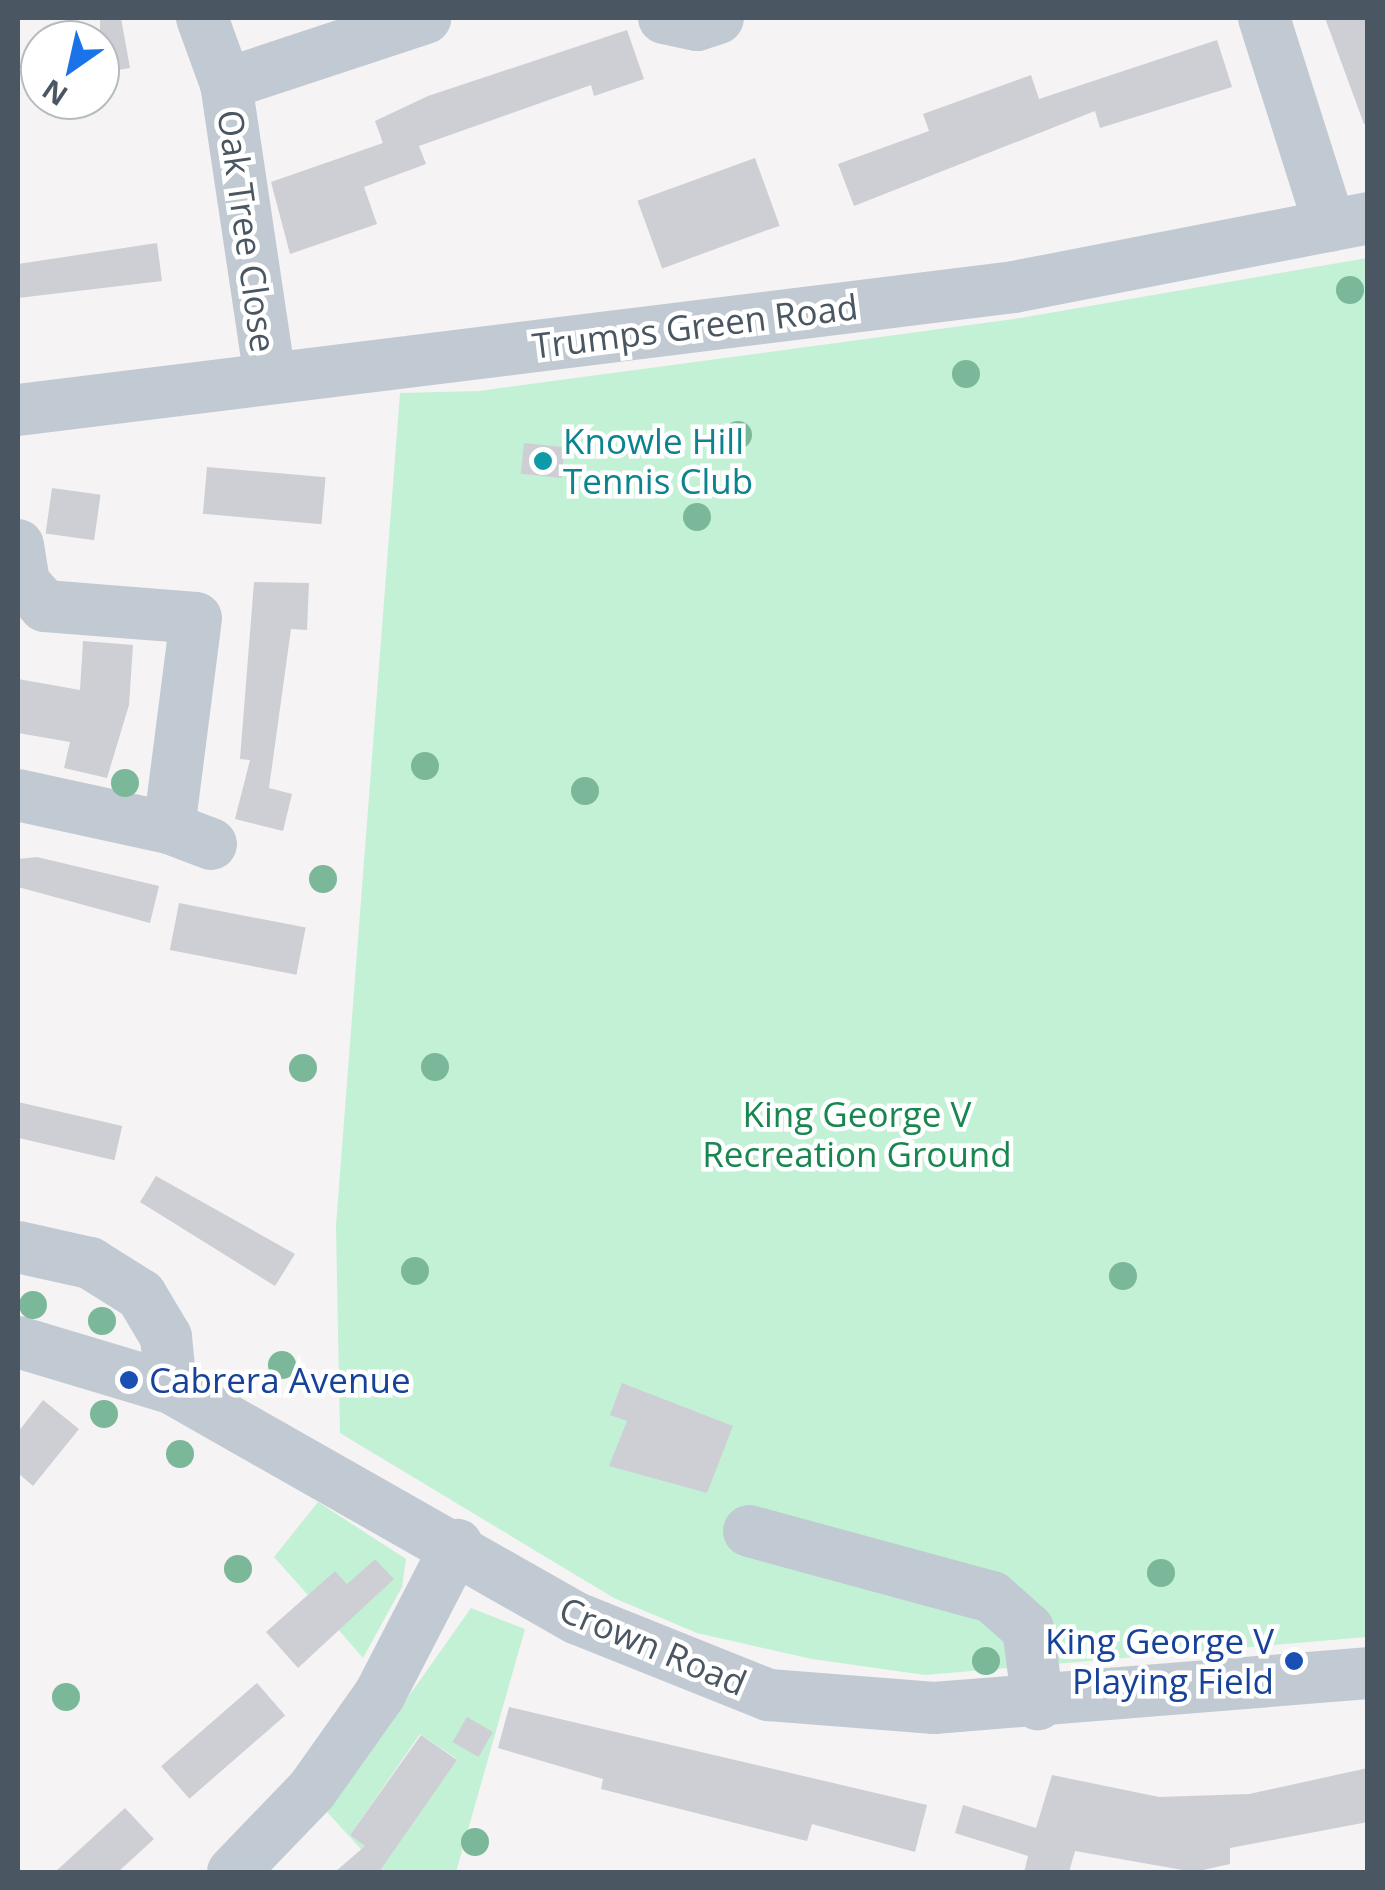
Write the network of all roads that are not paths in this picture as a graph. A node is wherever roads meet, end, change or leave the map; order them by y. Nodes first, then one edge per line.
1 (202, 18) edge
2 (425, 18) edge
3 (664, 18) edge
4 (718, 18) edge
5 (1264, 18) edge
6 (226, 84) junction
7 (1348, 222) edge
8 (270, 378) junction
9 (18, 410) edge
10 (18, 545) edge
11 (18, 795) edge
12 (18, 1247) edge
13 (18, 1342) edge
14 (171, 1388) junction
15 (749, 1531) dead end
16 (457, 1545) junction
17 (1368, 1673) edge
18 (1038, 1704) junction
19 (233, 1872) edge

1 - 6 street, Oak Tree Close
2 - 6 street, Oak Tree Close
3 - 4 street
5 - 7 street
6 - 8 street, Oak Tree Close
7 - 8 street, Trumps Green Road
8 - 9 street, Trumps Green Road
10 - 11 street
12 - 14 street
13 - 14 street, Crown Road
14 - 16 street, Crown Road
15 - 18 street
16 - 18 street, Crown Road
16 - 19 street
17 - 18 street, Crown Road

